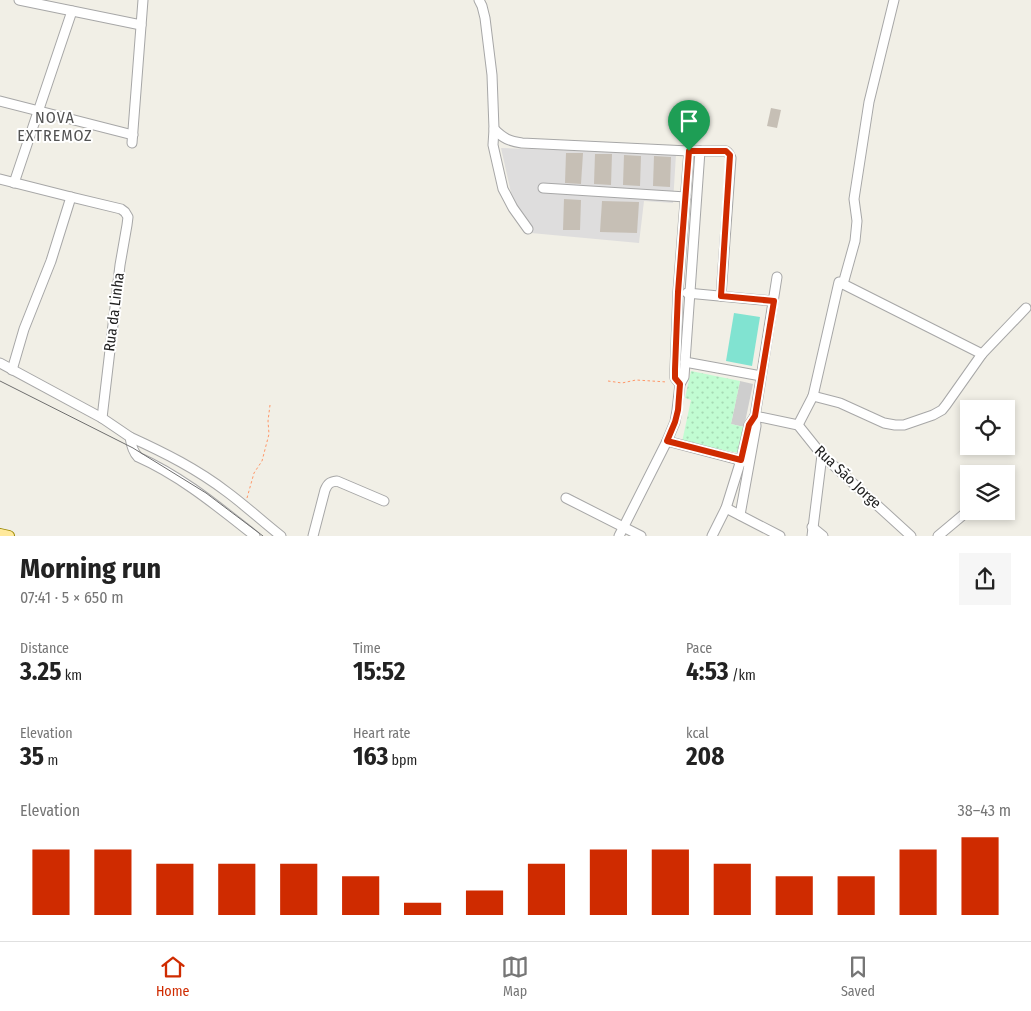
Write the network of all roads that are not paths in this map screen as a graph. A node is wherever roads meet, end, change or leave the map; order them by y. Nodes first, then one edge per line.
1 (19, 0) edge
2 (143, 0) edge
3 (479, 0) edge
4 (894, 0) edge
5 (39, 2) edge
6 (72, 11) junction
7 (141, 25) junction
8 (0, 101) edge
9 (38, 110) junction
10 (494, 129) junction
11 (689, 151) junction
12 (700, 151) junction
13 (0, 179) edge
14 (14, 183) junction
15 (543, 188) dead end
16 (71, 197) junction
17 (686, 197) junction
18 (528, 230) dead end
19 (777, 277) dead end
20 (843, 284) junction
21 (678, 292) junction
22 (691, 293) junction
23 (721, 296) junction
24 (774, 301) junction
25 (1026, 308) dead end
26 (982, 354) junction
27 (685, 362) junction
28 (0, 363) edge
29 (12, 370) junction
30 (761, 376) junction
31 (680, 384) junction
32 (813, 396) junction
33 (755, 416) junction
34 (102, 418) junction
35 (798, 425) junction
36 (130, 437) junction
37 (667, 441) junction
38 (822, 456) junction
39 (745, 462) junction
40 (566, 498) dead end
41 (384, 501) dead end
42 (726, 508) junction
43 (740, 515) junction
44 (960, 518) edge
45 (624, 527) junction
46 (812, 531) edge
47 (0, 534) edge
48 (10, 536) edge
49 (255, 536) edge
50 (281, 536) edge
51 (313, 536) edge
52 (619, 536) edge
53 (641, 536) edge
54 (712, 536) edge
55 (780, 536) edge
56 (824, 536) edge
57 (911, 536) edge
58 (938, 536) edge

1 - 5 street
2 - 7 street
3 - 10 street
4 - 20 street
5 - 6 street
6 - 7 street
6 - 9 street
7 - 9 street
8 - 9 street
9 - 14 street
10 - 11 street
10 - 18 street
11 - 12 street
11 - 17 street
12 - 22 street
12 - 23 street
13 - 14 street
14 - 16 street
15 - 17 street
16 - 29 street
16 - 34 street, Rua da Linha
17 - 21 street
19 - 24 street
20 - 26 street
20 - 32 street
21 - 22 street
21 - 31 street
22 - 23 street
22 - 27 street
23 - 24 street
24 - 30 street
25 - 26 street
26 - 32 street
27 - 30 street
27 - 31 street
28 - 29 street
29 - 34 street
30 - 33 street
31 - 37 street
32 - 35 street
33 - 35 street
33 - 39 street
34 - 36 street
35 - 38 street, Rua São Jorge
36 - 49 street
36 - 50 street
37 - 39 street
37 - 45 street
38 - 46 street
38 - 57 street, Rua São Jorge
39 - 42 street
39 - 43 street
40 - 45 street
41 - 51 street
42 - 43 street
42 - 54 street
43 - 55 street
44 - 58 street
45 - 52 street
45 - 53 street
46 - 56 street
47 - 48 main road

